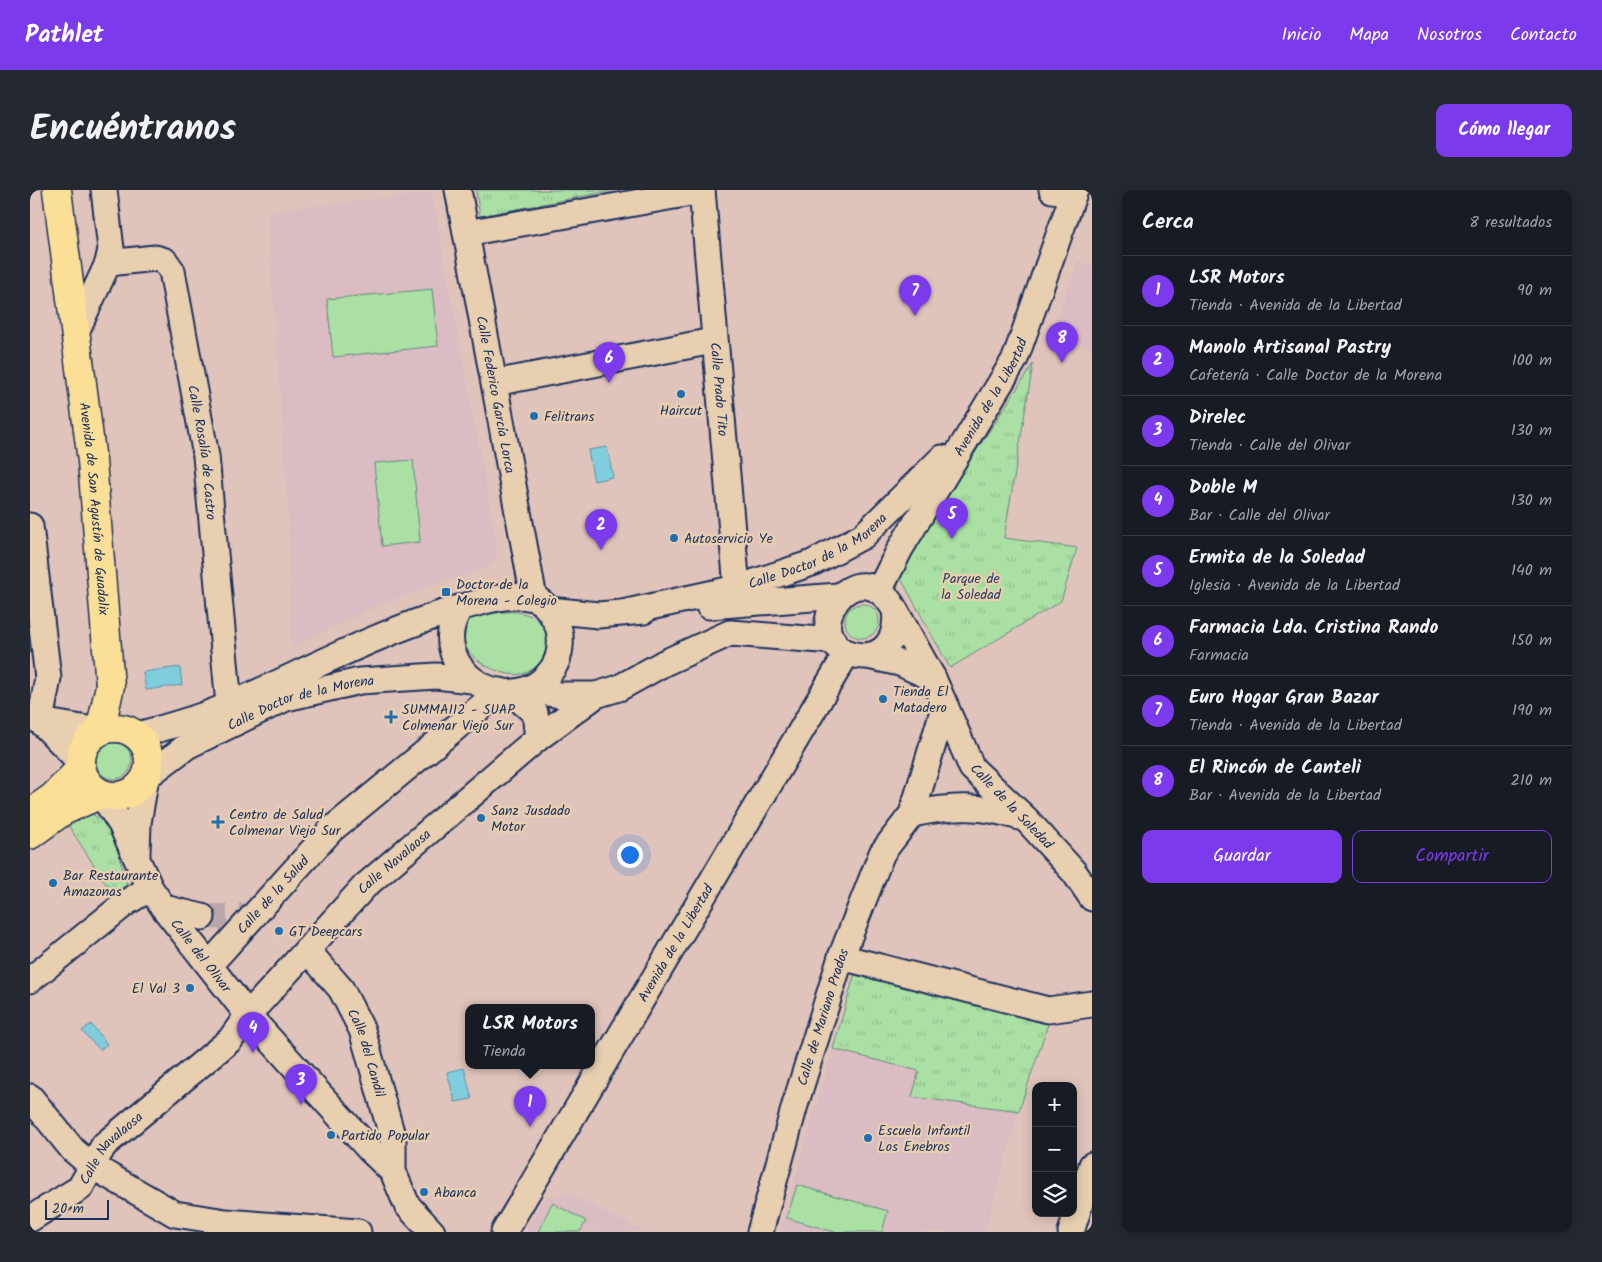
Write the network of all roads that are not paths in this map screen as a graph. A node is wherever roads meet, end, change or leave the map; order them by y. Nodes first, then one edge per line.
1 (57, 190) edge
2 (104, 190) edge
3 (458, 190) edge
4 (702, 190) edge
5 (1067, 191) edge
6 (466, 233) junction
7 (108, 263) junction
8 (76, 332) junction
9 (714, 341) junction
10 (494, 384) junction
11 (973, 426) junction
12 (30, 526) edge
13 (736, 588) junction
14 (878, 591) junction
15 (838, 596) junction
16 (541, 604) junction
17 (460, 608) junction
18 (895, 610) junction
19 (627, 612) junction
20 (850, 650) junction
21 (932, 678) junction
22 (472, 680) junction
23 (110, 686) junction
24 (513, 691) junction
25 (596, 695) junction
26 (945, 704) junction
27 (229, 705) junction
28 (35, 718) edge
29 (100, 731) junction
30 (137, 735) junction
31 (538, 738) junction
32 (81, 766) junction
33 (146, 777) junction
34 (101, 794) junction
35 (30, 813) edge
36 (912, 814) junction
37 (1026, 818) junction
38 (30, 835) edge
39 (137, 859) junction
40 (150, 888) junction
41 (1092, 898) edge
42 (164, 908) junction
43 (202, 917) tunnel mouth
44 (307, 950) junction
45 (841, 957) junction
46 (209, 965) junction
47 (30, 980) edge
48 (1092, 1004) edge
49 (248, 1015) junction
50 (30, 1098) edge
51 (1092, 1165) edge
52 (92, 1166) junction
53 (393, 1172) junction
54 (407, 1205) junction
55 (30, 1219) edge
56 (358, 1232) edge
57 (408, 1232) edge
58 (432, 1232) edge
59 (504, 1232) edge
60 (760, 1232) edge
61 (1071, 1232) edge

1 - 8 main road, Avenida de San Agustín de Guadalix
2 - 7 street
3 - 6 street, Calle Federico García Lorca
4 - 6 street
4 - 9 street, Calle Prado Tito
5 - 11 street, Avenida de la Libertad
6 - 10 street, Calle Federico García Lorca
7 - 8 street
7 - 27 street, Calle Rosalía de Castro
8 - 23 main road, Avenida de San Agustín de Guadalix
9 - 10 street
9 - 13 street, Calle Prado Tito
10 - 16 street, Calle Federico García Lorca
11 - 13 street, Calle Doctor de la Morena
11 - 14 street, Avenida de la Libertad
12 - 28 street
13 - 19 street, Calle Doctor de la Morena
14 - 15 street
14 - 18 street
15 - 19 street, Calle Doctor de la Morena
15 - 20 street
16 - 17 street
16 - 19 street, Calle Doctor de la Morena
16 - 24 street
17 - 22 street
17 - 27 street, Calle Doctor de la Morena
18 - 20 street
18 - 21 street, Calle de la Soledad
20 - 21 street
20 - 25 street, Calle Navalaosa
20 - 59 street, Avenida de la Libertad
21 - 26 street, Calle de la Soledad
22 - 24 street
22 - 33 street, Calle Doctor de la Morena
23 - 29 main road, Avenida de San Agustín de Guadalix
23 - 30 main road, Avenida de San Agustín de Guadalix
24 - 25 street
24 - 31 street
24 - 46 street, Calle de la Salud
25 - 31 street, Calle Navalaosa
26 - 36 street, Calle de Mariano Prados
26 - 37 street, Calle de la Soledad
27 - 30 street, Calle Doctor de la Morena
28 - 29 street
28 - 32 street
29 - 30 main road
29 - 32 main road
30 - 33 main road
31 - 44 street, Calle Navalaosa
32 - 34 main road
32 - 35 main road
33 - 34 main road
33 - 39 street, Calle del Olivar
34 - 38 main road
34 - 39 street, Calle del Olivar
36 - 37 street
36 - 45 street, Calle de Mariano Prados
37 - 41 street, Calle de la Soledad
39 - 40 street, Calle del Olivar
40 - 42 street, Calle del Olivar
40 - 47 street
42 - 43 street
42 - 46 street, Calle del Olivar
44 - 49 street, Calle Navalaosa
44 - 53 street, Calle del Candil
45 - 48 street
45 - 60 street, Calle de Mariano Prados
46 - 49 street, Calle del Olivar
49 - 52 street, Calle Navalaosa
49 - 53 street, Calle del Olivar
50 - 52 street
51 - 61 street
52 - 55 street, Calle Navalaosa
52 - 56 street
53 - 54 street, Calle del Olivar
54 - 57 street, Calle del Olivar
54 - 58 street, Calle del Olivar

